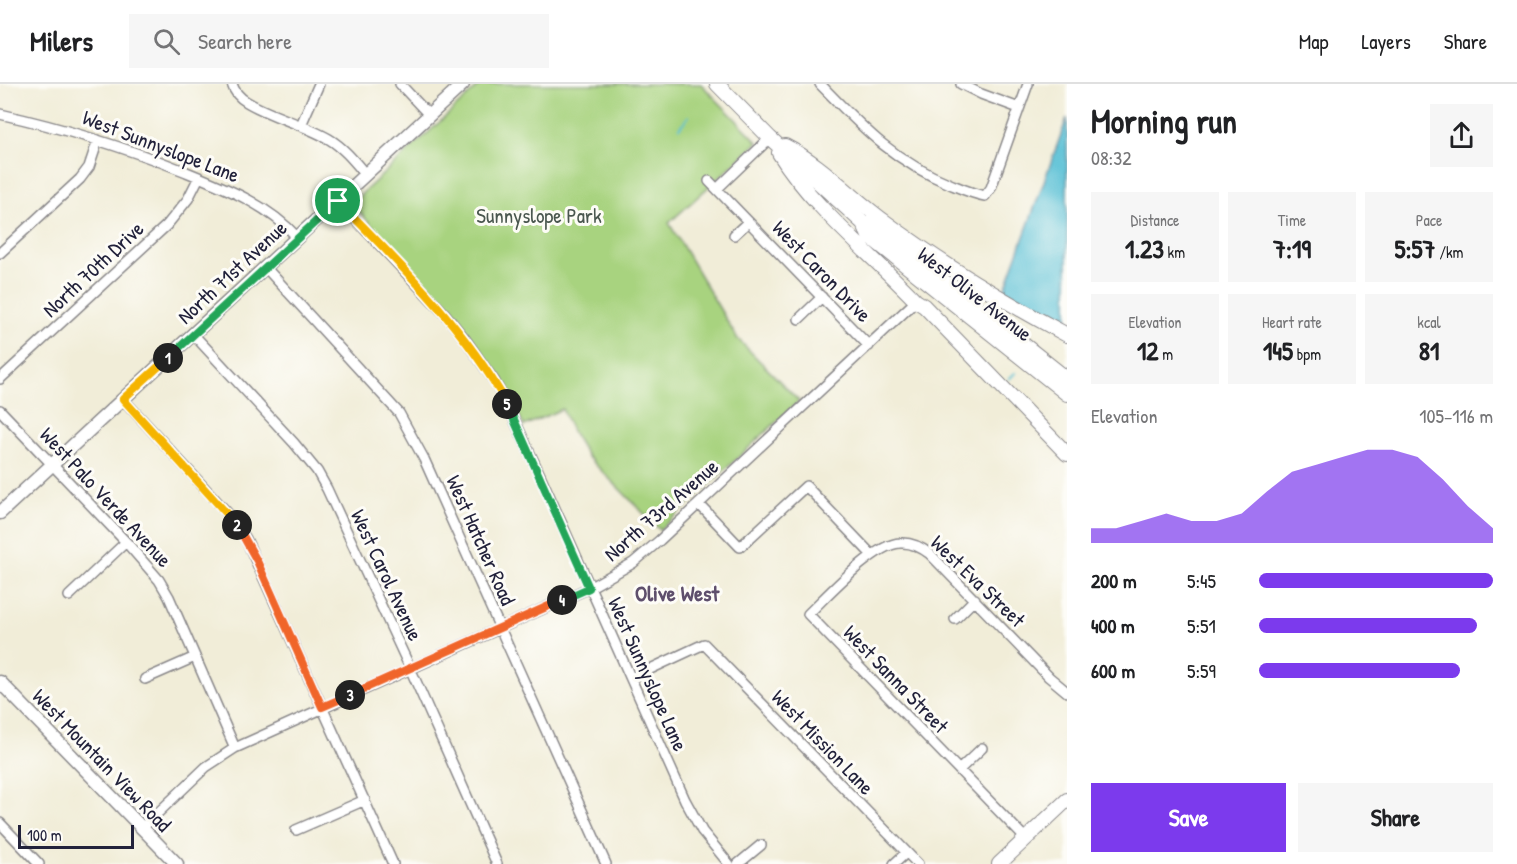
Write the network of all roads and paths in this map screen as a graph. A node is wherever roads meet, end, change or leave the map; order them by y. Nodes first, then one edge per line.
1 (232, 84) edge
2 (319, 84) edge
3 (400, 84) edge
4 (463, 84) edge
5 (717, 84) edge
6 (820, 84) edge
7 (961, 84) edge
8 (1028, 84) edge
9 (1019, 108) junction
10 (0, 114) edge
11 (430, 116) junction
12 (301, 124) junction
13 (770, 138) junction
14 (98, 140) junction
15 (366, 175) junction
16 (199, 177) junction
17 (709, 181) dead end
18 (717, 189) junction
19 (338, 201) junction
20 (748, 222) junction
21 (863, 223) junction
22 (734, 235) dead end
23 (298, 238) junction
24 (0, 253) edge
25 (266, 268) junction
26 (822, 297) junction
27 (916, 301) junction
28 (799, 319) dead end
29 (193, 334) junction
30 (1067, 335) edge
31 (869, 346) junction
32 (1067, 378) edge
33 (0, 379) edge
34 (1067, 393) edge
35 (123, 399) junction
36 (0, 410) edge
37 (1067, 454) edge
38 (53, 464) junction
39 (699, 504) junction
40 (0, 513) edge
41 (126, 542) junction
42 (872, 555) junction
43 (589, 588) junction
44 (69, 596) dead end
45 (975, 599) junction
46 (808, 614) joint
47 (955, 619) dead end
48 (500, 627) junction
49 (195, 657) junction
50 (411, 668) junction
51 (631, 678) junction
52 (145, 679) dead end
53 (0, 682) edge
54 (1067, 692) edge
55 (322, 707) junction
56 (235, 748) junction
57 (982, 748) dead end
58 (958, 770) junction
59 (365, 800) junction
60 (1067, 800) edge
61 (0, 824) edge
62 (141, 829) junction
63 (296, 830) dead end
64 (1026, 839) junction
65 (761, 845) dead end
66 (906, 853) junction
67 (39, 864) edge
68 (177, 864) edge
69 (393, 864) edge
70 (497, 864) edge
71 (606, 864) edge
72 (729, 864) edge
73 (738, 864) edge
74 (894, 864) edge
75 (918, 864) edge
76 (999, 864) edge

1 - 12 street
2 - 12 street
3 - 11 street
4 - 11 street, North 71st Avenue
5 - 13 main road, West Olive Avenue
6 - 9 street
7 - 9 street
8 - 9 street
10 - 14 street, West Sunnyslope Lane
11 - 15 street, North 71st Avenue
12 - 15 street
13 - 18 street
13 - 21 main road, West Olive Avenue
13 - 27 main road
13 - 30 main road
14 - 16 street, West Sunnyslope Lane
14 - 24 street
15 - 19 street, North 71st Avenue
16 - 23 street, West Sunnyslope Lane
16 - 33 street, North 70th Drive
17 - 18 street, West Caron Drive
18 - 20 street, West Caron Drive
19 - 23 street, North 71st Avenue
19 - 43 street, West Sunnyslope Lane
20 - 22 street, West Caron Drive
20 - 26 street, West Caron Drive
21 - 32 main road, West Olive Avenue
21 - 34 main road, West Olive Avenue
23 - 25 street, North 71st Avenue
25 - 29 street, North 71st Avenue
25 - 48 street, West Hatcher Road
26 - 28 street
26 - 31 street, West Caron Drive
27 - 31 street, North 73rd Avenue
27 - 37 main road
29 - 35 street, North 71st Avenue
29 - 50 street, West Carol Avenue
31 - 39 street, North 73rd Avenue
35 - 38 street, North 71st Avenue
35 - 55 street
36 - 38 street, West Palo Verde Avenue
38 - 40 street, North 71st Avenue
38 - 41 street, West Palo Verde Avenue
39 - 42 street
39 - 43 street, North 73rd Avenue
41 - 44 street
41 - 49 street, West Palo Verde Avenue
42 - 45 street, West Eva Street
42 - 46 street, West Eva Street
43 - 48 street, North 73rd Avenue
43 - 51 street, West Sunnyslope Lane
45 - 47 street
45 - 54 street, West Eva Street
46 - 58 street, West Sanna Street
48 - 50 street, North 73rd Avenue
48 - 71 street, West Hatcher Road
49 - 52 street
49 - 56 street, West Palo Verde Avenue
50 - 55 street, North 73rd Avenue
50 - 70 street, West Carol Avenue
51 - 66 street, West Mission Lane
51 - 72 street, West Sunnyslope Lane
53 - 62 street, West Mountain View Road
55 - 56 street, North 73rd Avenue
55 - 59 street
56 - 62 street, North 73rd Avenue
57 - 58 street
58 - 64 street, West Sanna Street
59 - 63 street
59 - 69 street
60 - 64 main road
61 - 67 street
62 - 68 street, West Mountain View Road
64 - 76 main road
65 - 73 street
66 - 74 street
66 - 75 street, West Mission Lane

